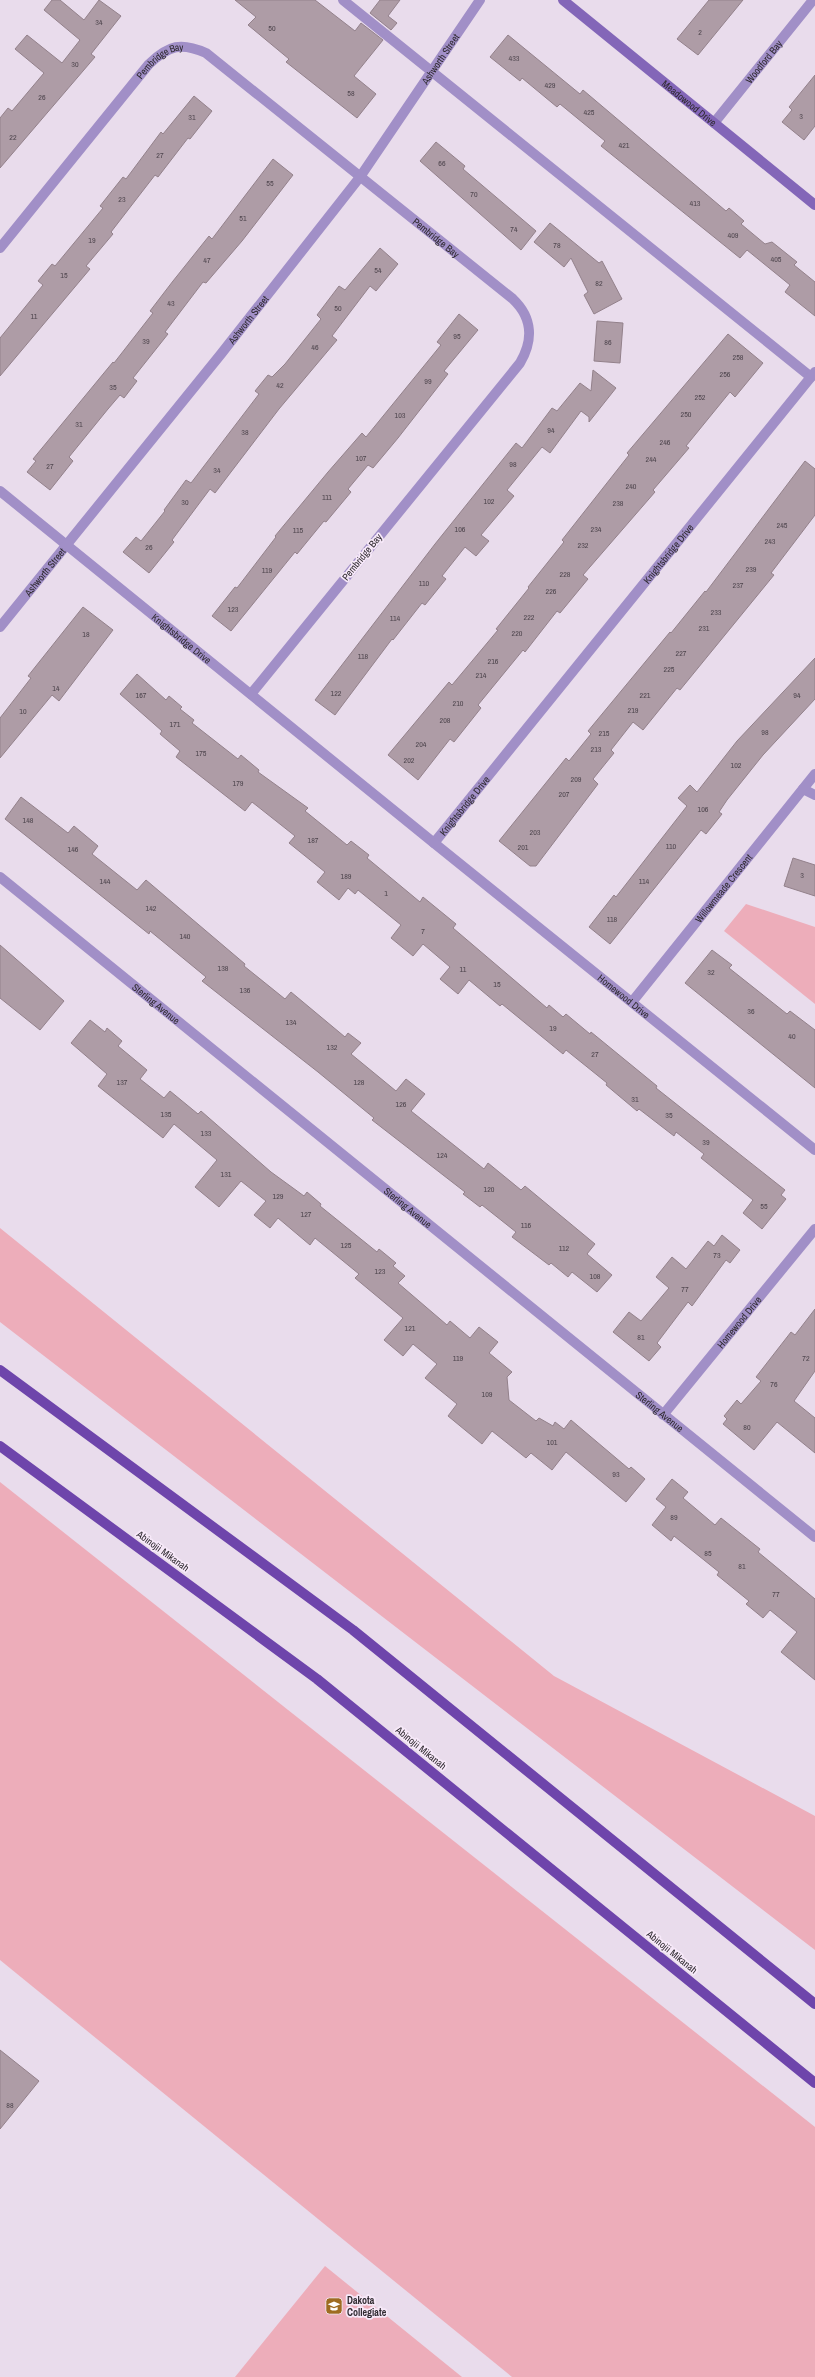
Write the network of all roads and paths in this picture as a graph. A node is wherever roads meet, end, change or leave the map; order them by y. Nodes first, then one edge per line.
1 (343, 0) edge
2 (480, 0) edge
3 (563, 0) edge
4 (813, 0) edge
5 (432, 72) junction
6 (714, 123) junction
7 (360, 177) junction
8 (815, 205) edge
9 (0, 248) edge
10 (813, 374) edge
11 (0, 491) edge
12 (66, 545) junction
13 (0, 627) edge
14 (251, 694) junction
15 (815, 774) edge
16 (802, 789) junction
17 (815, 795) edge
18 (434, 843) junction
19 (0, 878) edge
20 (632, 1002) junction
21 (815, 1150) edge
22 (815, 1229) edge
23 (0, 1370) edge
24 (663, 1415) junction
25 (0, 1446) edge
26 (815, 1537) edge
27 (815, 2004) edge
28 (815, 2083) edge

1 - 5 street
2 - 5 street, Ashworth Street
3 - 6 street, Meadowood Drive
4 - 6 street, Woodford Bay
5 - 7 street, Ashworth Street
5 - 10 street
6 - 8 street, Meadowood Drive
7 - 9 street, Pembridge Bay
7 - 12 street, Ashworth Street
7 - 14 street, Pembridge Bay
10 - 18 street, Knightsbridge Drive
11 - 12 street, Knightsbridge Drive
12 - 13 street, Ashworth Street
12 - 14 street, Knightsbridge Drive
14 - 18 street, Knightsbridge Drive
15 - 16 street, Willowmeade Crescent
16 - 17 street
16 - 20 street, Willowmeade Crescent
18 - 20 street, Homewood Drive
19 - 24 street, Sterling Avenue
20 - 21 street, Homewood Drive
22 - 24 street, Homewood Drive
23 - 27 main road
24 - 26 street, Sterling Avenue
25 - 28 main road, Abinojii Mikanah

